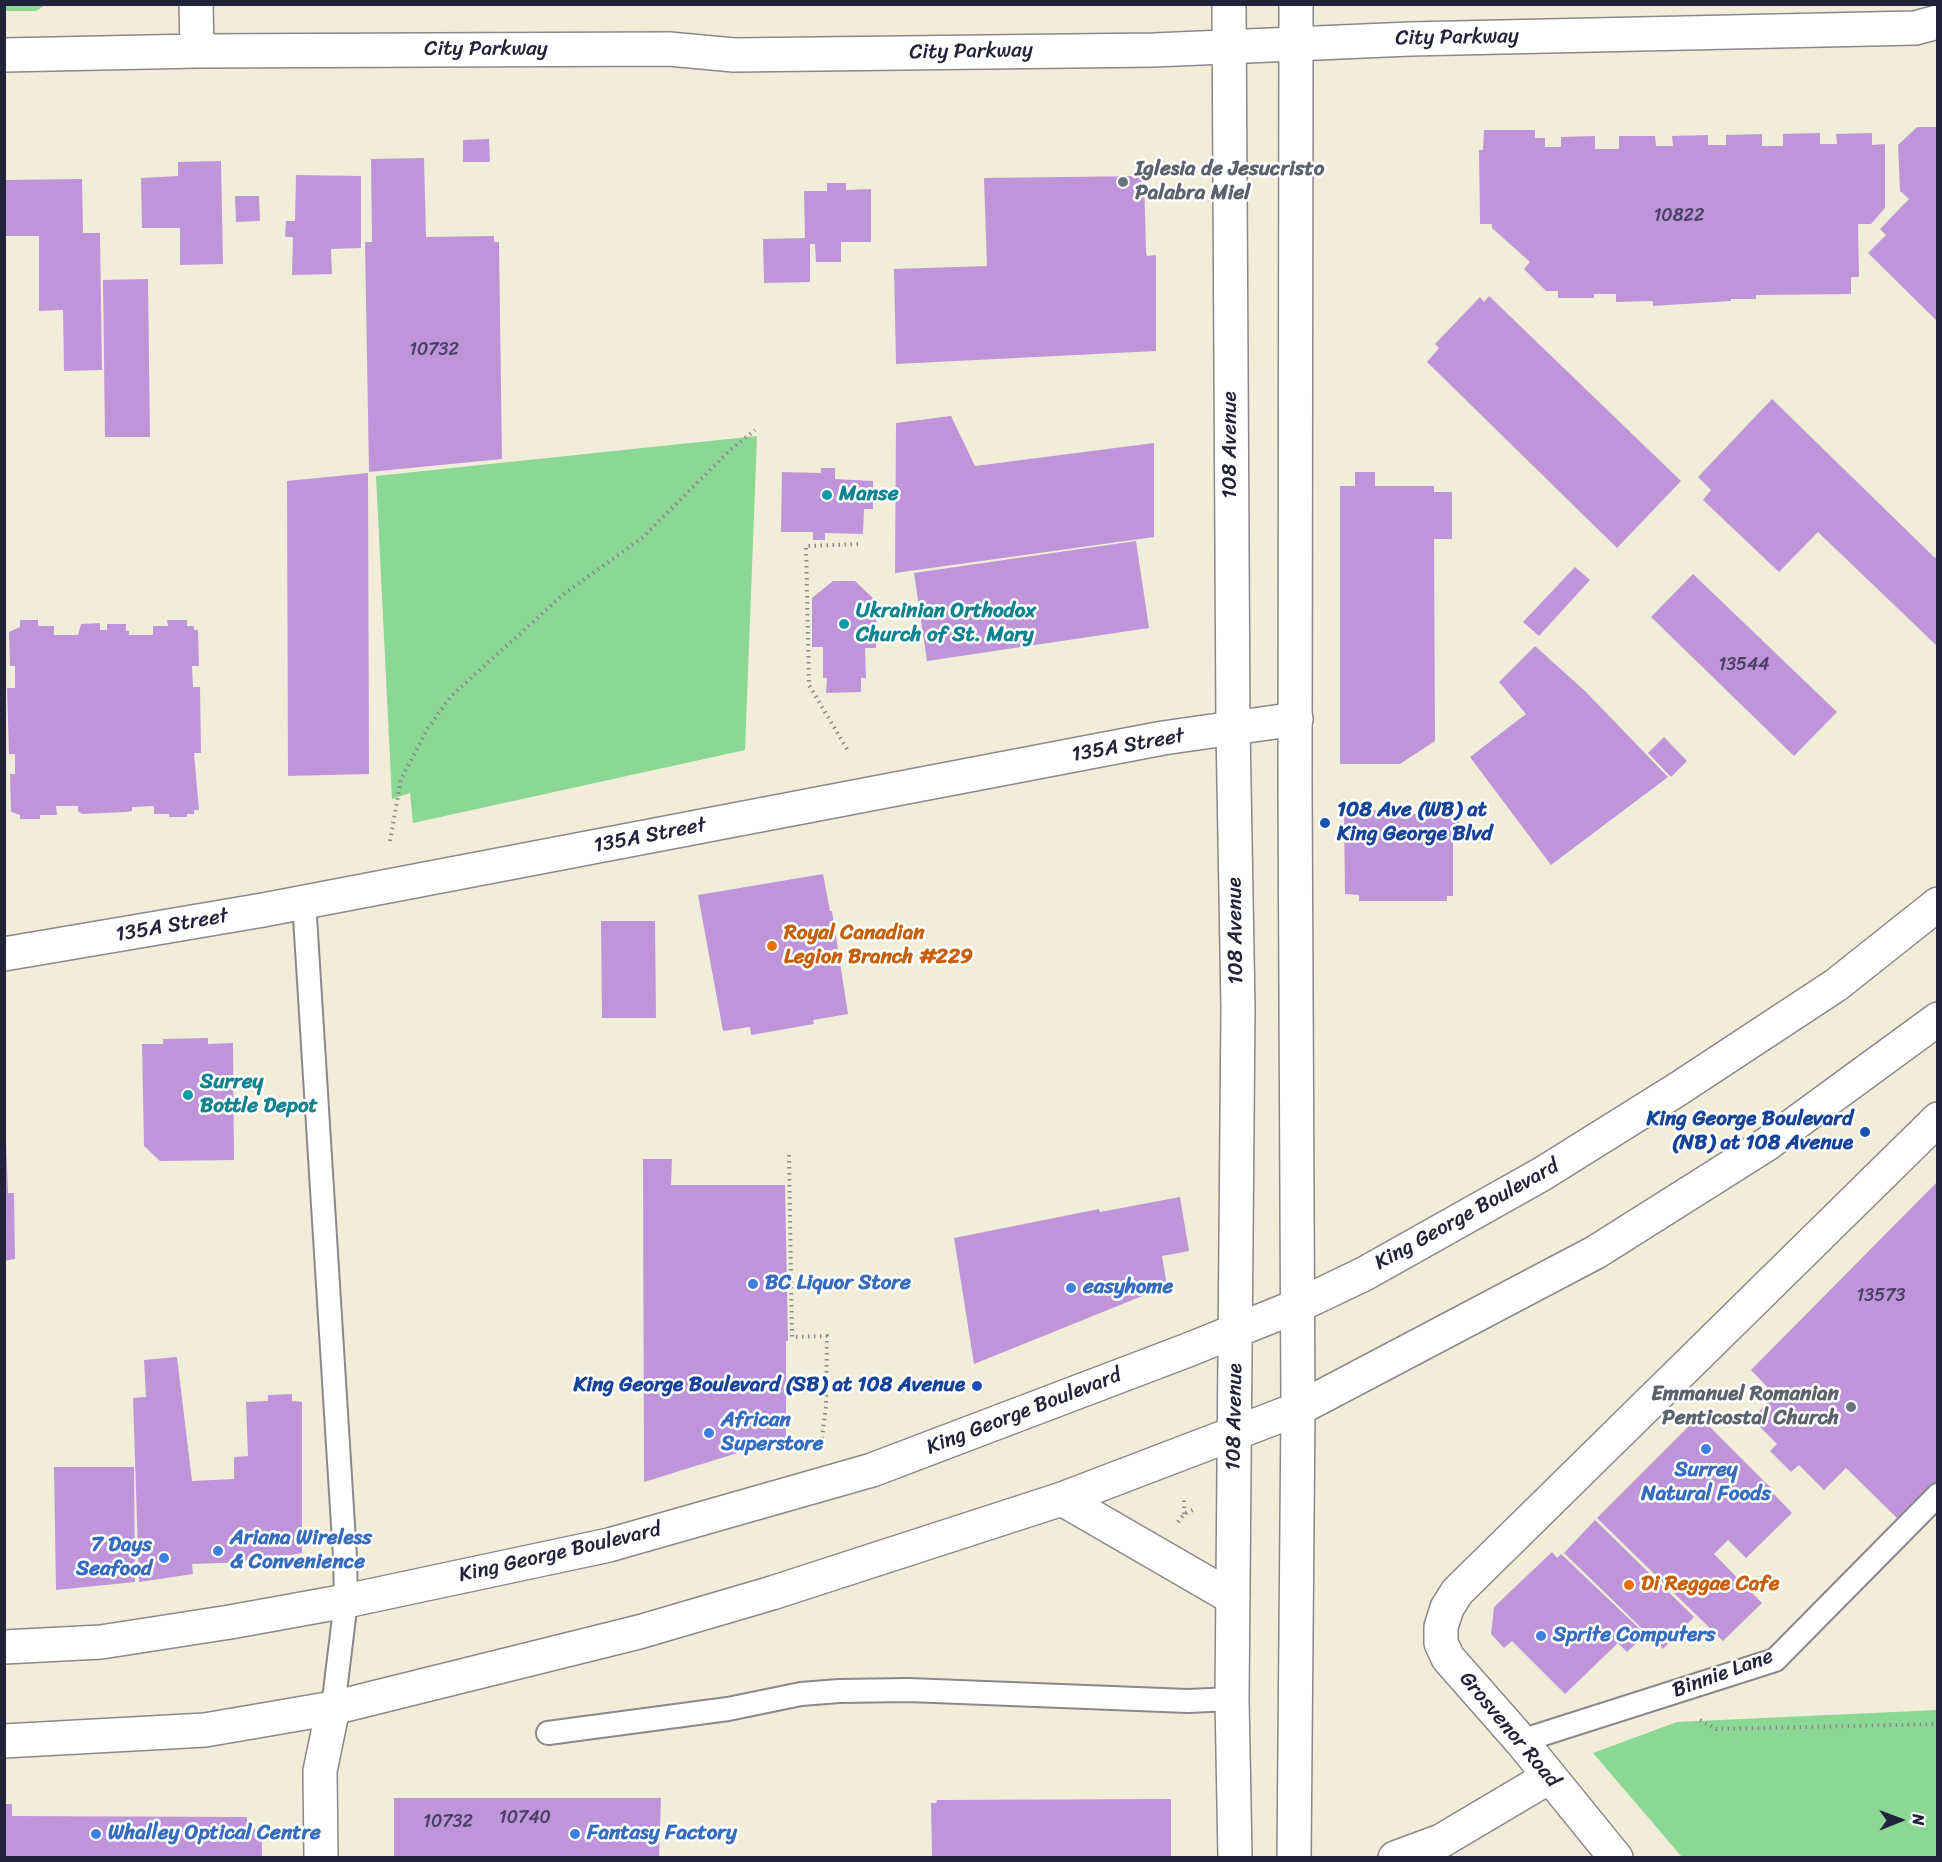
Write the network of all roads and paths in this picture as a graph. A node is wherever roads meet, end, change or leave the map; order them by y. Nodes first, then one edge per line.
1 (196, 4) edge
2 (1229, 4) edge
3 (1296, 4) edge
4 (1938, 22) edge
5 (1296, 42) junction
6 (1229, 46) junction
7 (196, 51) junction
8 (4, 56) edge
9 (755, 430) dead end
10 (860, 544) dead end
11 (1296, 719) junction
12 (1233, 728) junction
13 (847, 749) dead end
14 (390, 841) dead end
15 (304, 901) junction
16 (1938, 904) edge
17 (4, 954) edge
18 (1938, 1019) edge
19 (1938, 1119) edge
20 (789, 1155) dead end
21 (1298, 1306) junction
22 (1237, 1330) junction
23 (1298, 1409) junction
24 (1235, 1432) junction
25 (822, 1438) dead end
26 (1938, 1495) edge
27 (1184, 1498) dead end
28 (1062, 1499) junction
29 (1184, 1514) dead end
30 (1233, 1598) junction
31 (346, 1601) junction
32 (4, 1647) edge
33 (1661, 1696) junction
34 (1232, 1699) junction
35 (333, 1708) junction
36 (1938, 1724) edge
37 (548, 1733) dead end
38 (4, 1741) edge
39 (1521, 1741) junction
40 (1549, 1777) junction
41 (321, 1857) edge
42 (1235, 1857) edge
43 (1294, 1857) edge
44 (1395, 1857) edge
45 (1616, 1857) edge

1 - 7 main road
2 - 6 main road, 108 Avenue
3 - 5 main road
4 - 5 main road, City Parkway
5 - 6 main road, City Parkway
5 - 11 main road
6 - 7 main road, City Parkway
6 - 12 main road, 108 Avenue
7 - 8 main road, City Parkway
9 - 14 path
10 - 13 path
11 - 12 main road, 135A Street
11 - 21 main road
12 - 15 main road, 135A Street
12 - 22 main road, 108 Avenue
15 - 17 main road, 135A Street
15 - 31 lane
16 - 21 main road, King George Boulevard
18 - 23 main road
19 - 39 main road, Grosvenor Road
20 - 25 path
21 - 22 main road, King George Boulevard
21 - 23 main road
22 - 24 main road, 108 Avenue
22 - 31 main road, King George Boulevard
23 - 24 main road
23 - 43 main road
24 - 28 main road
24 - 30 main road, 108 Avenue
26 - 33 lane, Binnie Lane
27 - 29 path
28 - 30 main road
28 - 35 main road
30 - 34 main road, 108 Avenue
31 - 32 main road, King George Boulevard
31 - 35 lane
33 - 36 path
33 - 39 lane, Binnie Lane
34 - 37 lane
34 - 42 main road, 108 Avenue
35 - 38 main road
35 - 41 main road
39 - 40 main road, Grosvenor Road
40 - 44 main road
40 - 45 main road, Grosvenor Road

